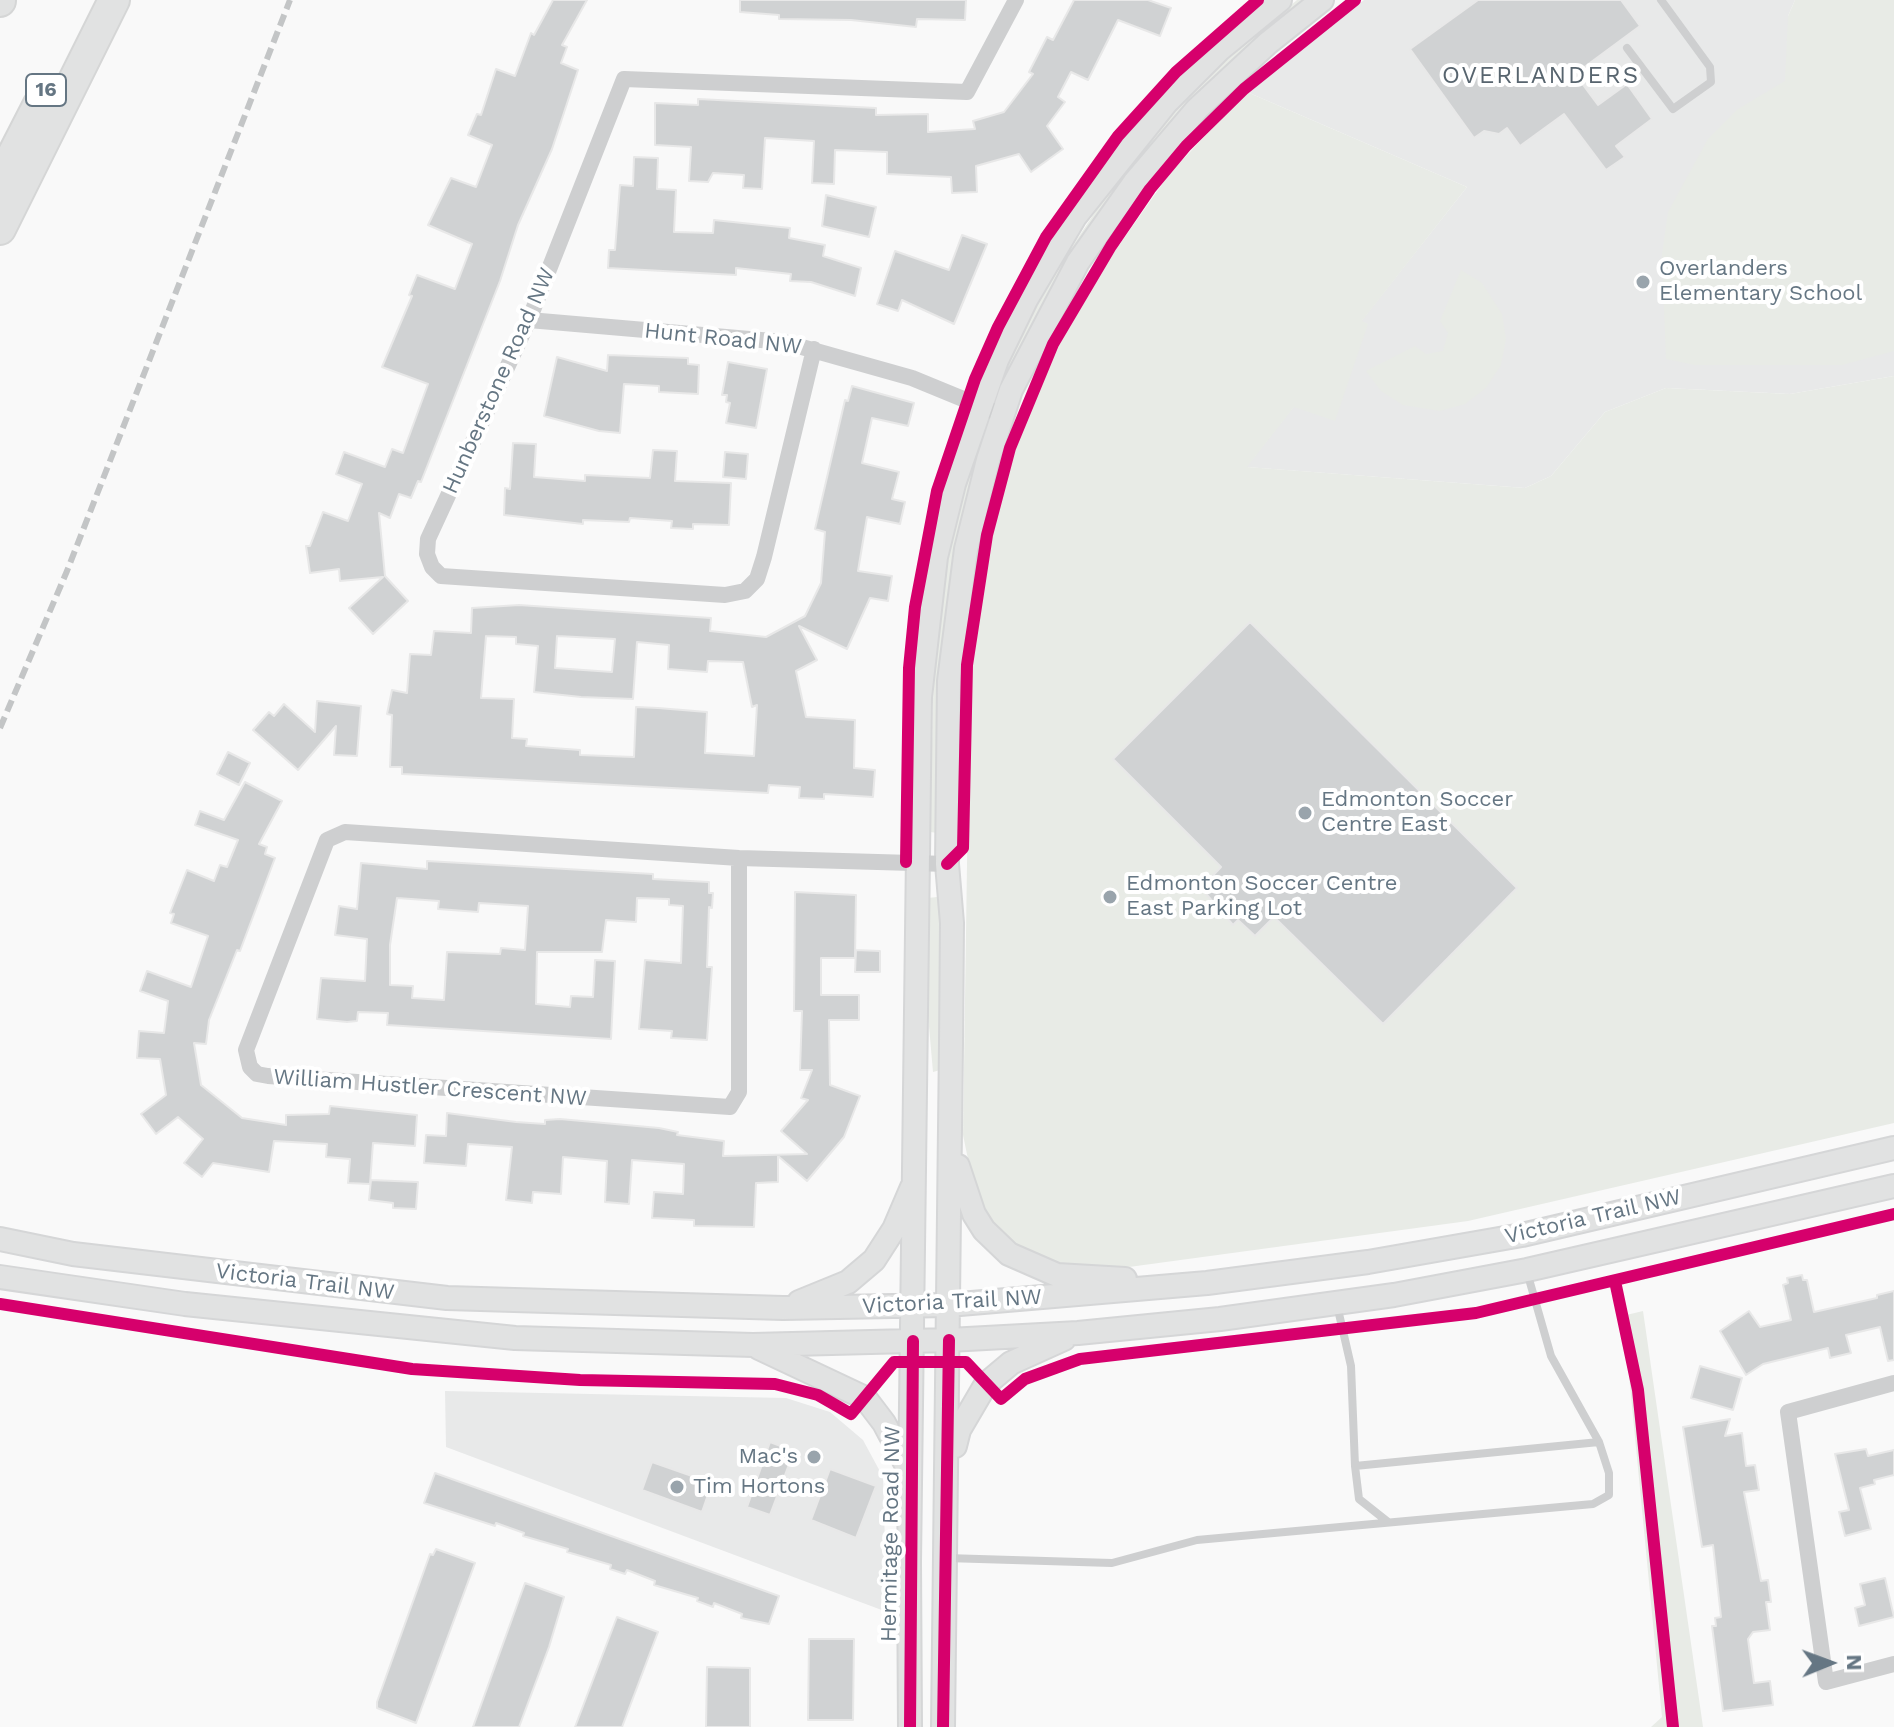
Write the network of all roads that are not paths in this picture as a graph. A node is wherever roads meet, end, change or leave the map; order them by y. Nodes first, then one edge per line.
1 (93, 0) edge
2 (114, 0) edge
3 (1016, 0) edge
4 (1280, 0) edge
5 (1322, 0) edge
6 (1661, 0) edge
7 (1627, 48) dead end
8 (0, 180) edge
9 (0, 229) edge
10 (529, 320) junction
11 (814, 349) junction
12 (981, 405) junction
13 (1002, 415) junction
14 (739, 858) junction
15 (918, 863) junction
16 (947, 864) junction
17 (950, 1137) junction
18 (1894, 1148) edge
19 (915, 1179) junction
20 (1894, 1186) edge
21 (1522, 1235) junction
22 (0, 1239) edge
23 (1527, 1270) junction
24 (0, 1277) edge
25 (1207, 1283) junction
26 (1336, 1303) junction
27 (948, 1305) junction
28 (913, 1306) junction
29 (783, 1308) junction
30 (1078, 1333) junction
31 (949, 1340) junction
32 (913, 1341) junction
33 (753, 1345) junction
34 (1894, 1383) edge
35 (1599, 1442) junction
36 (1355, 1466) junction
37 (911, 1474) junction
38 (947, 1474) junction
39 (1389, 1523) junction
40 (945, 1558) junction
41 (1894, 1664) edge
42 (910, 1727) edge
43 (943, 1727) edge

1 - 8 highway, 16
2 - 9 highway
3 - 10 street, Hunberstone Road NW
4 - 12 main road, Hermitage Road NW
5 - 13 main road
6 - 7 lane
10 - 11 street, Hunt Road NW
10 - 11 street, Hunberstone Road NW
11 - 12 street, Hunt Road NW
12 - 13 street, Hunt Road NW
12 - 15 main road, Hermitage Road NW
13 - 16 main road
14 - 14 street, William Hustler Crescent NW
14 - 15 street, William Hustler Crescent NW
15 - 16 street, William Hustler Crescent NW
15 - 19 main road, Hermitage Road NW
16 - 17 main road
17 - 25 main road
17 - 27 main road
18 - 21 main road, Victoria Trail NW
19 - 28 main road, Hermitage Road NW
19 - 29 main road
20 - 23 main road, Victoria Trail NW
21 - 23 main road
21 - 25 main road, Victoria Trail NW
22 - 29 main road, Victoria Trail NW
23 - 26 main road, Victoria Trail NW
23 - 35 lane
24 - 33 main road, Victoria Trail NW
25 - 27 main road, Victoria Trail NW
26 - 30 main road, Victoria Trail NW
26 - 36 lane
27 - 28 main road, Victoria Trail NW
27 - 31 main road
28 - 29 main road, Victoria Trail NW
28 - 32 main road, Hermitage Road NW
30 - 31 main road, Victoria Trail NW
30 - 38 main road
31 - 32 main road, Victoria Trail NW
31 - 38 main road
32 - 33 main road, Victoria Trail NW
32 - 37 main road, Hermitage Road NW
33 - 37 main road
34 - 41 street
35 - 36 lane
35 - 39 lane
36 - 39 lane
37 - 42 main road, Hermitage Road NW
38 - 40 main road
39 - 40 lane
40 - 43 main road

